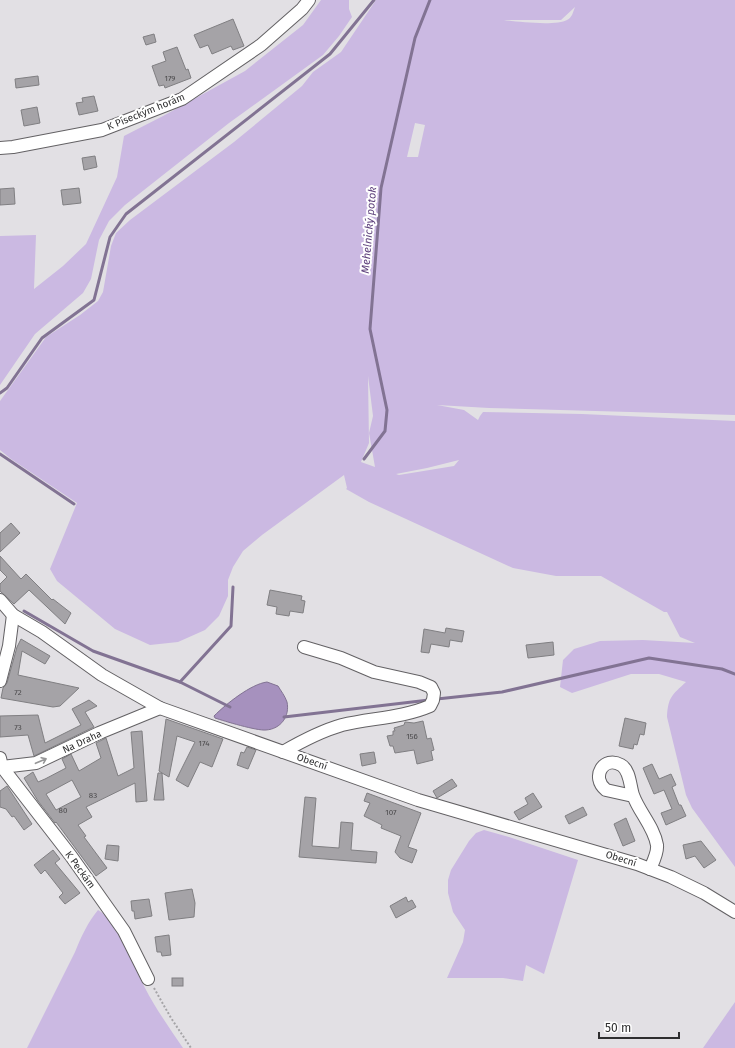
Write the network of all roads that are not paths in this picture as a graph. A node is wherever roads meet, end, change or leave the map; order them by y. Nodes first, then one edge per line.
1 (309, 0) edge
2 (0, 148) edge
3 (0, 600) edge
4 (13, 615) junction
5 (304, 647) dead end
6 (0, 681) edge
7 (160, 708) junction
8 (283, 752) junction
9 (1, 765) edge
10 (633, 796) dead end
11 (650, 869) junction
12 (735, 912) edge
13 (148, 979) road end

1 - 2 street, K Píseckým horám
3 - 4 street, Obecní
4 - 6 street
4 - 7 street, Obecní
5 - 8 street
7 - 8 street, Obecní
9 -> 7 street, Na Draha
8 - 11 street, Obecní
9 - 13 street, K Peckám
10 - 11 street, Obecní
11 - 12 street, Obecní

